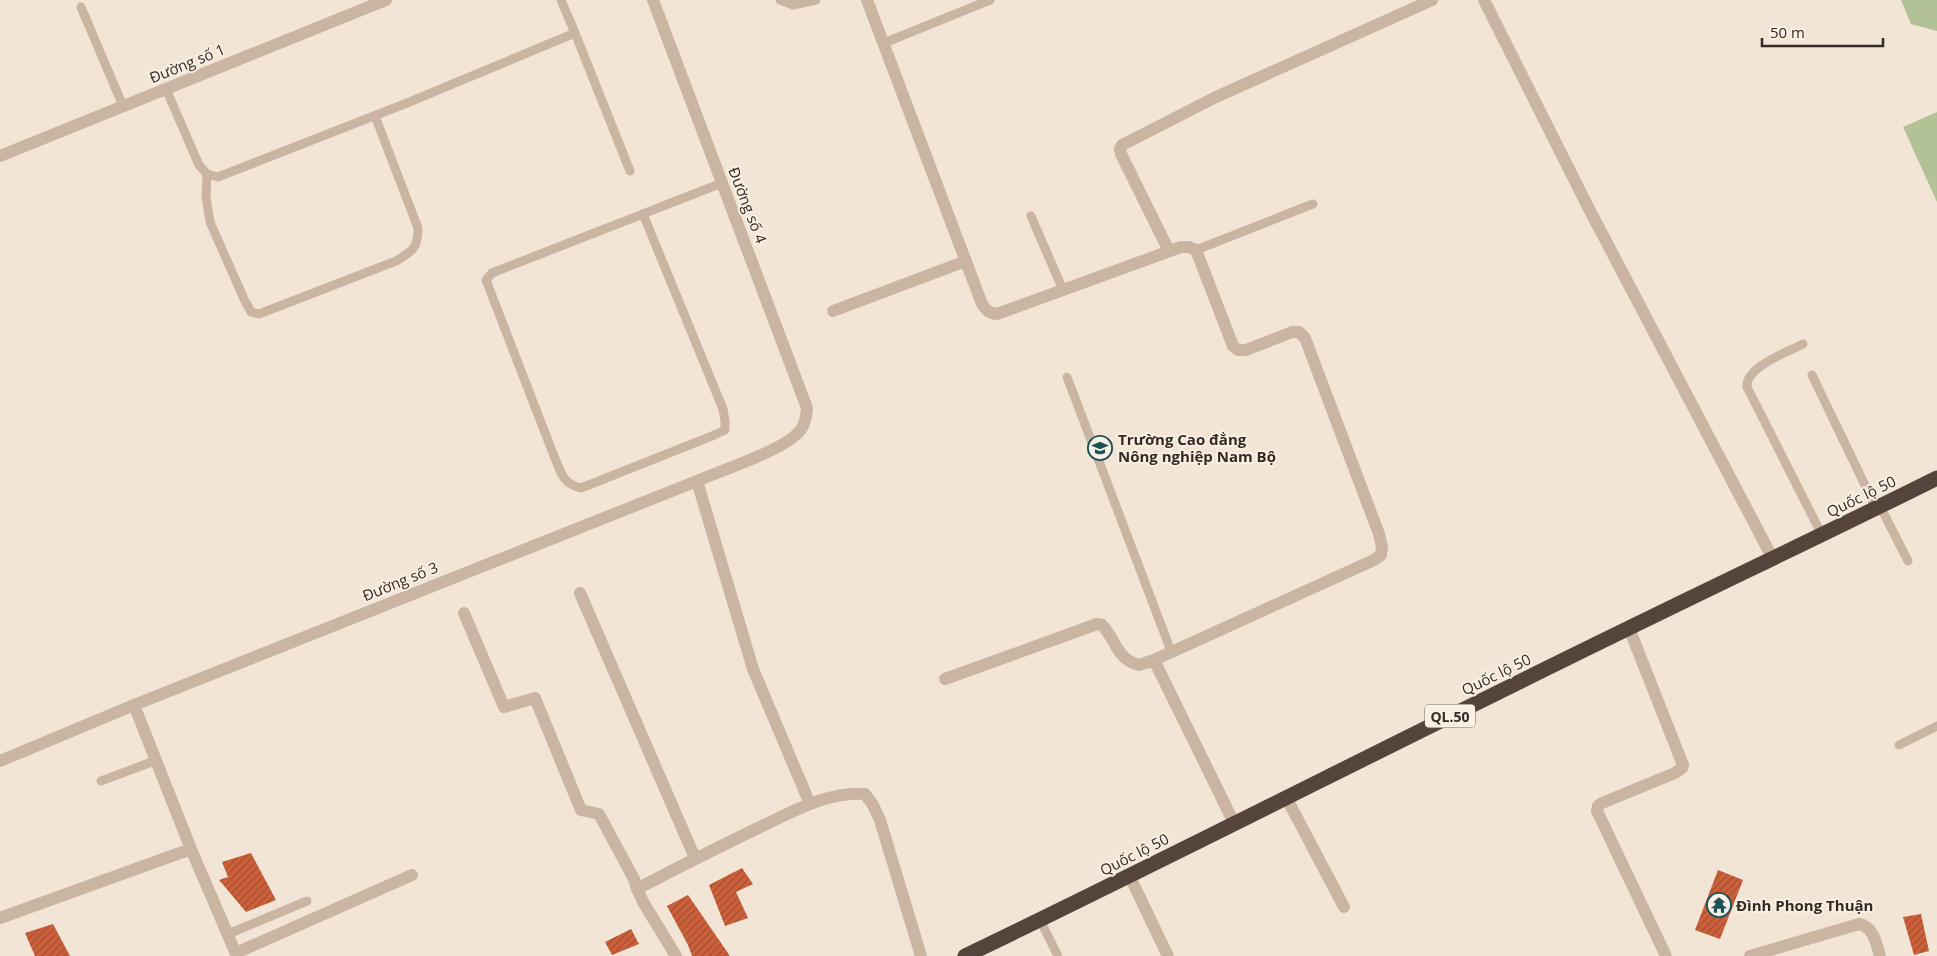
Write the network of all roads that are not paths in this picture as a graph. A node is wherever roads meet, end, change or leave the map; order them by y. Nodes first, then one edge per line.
1 (386, 0) edge
2 (561, 0) edge
3 (653, 0) edge
4 (780, 0) edge
5 (816, 0) edge
6 (867, 0) edge
7 (990, 0) edge
8 (1432, 0) edge
9 (1484, 0) edge
10 (80, 7) dead end
11 (575, 33) junction
12 (884, 43) junction
13 (166, 89) junction
14 (123, 106) junction
15 (375, 116) junction
16 (0, 156) edge
17 (630, 171) dead end
18 (207, 174) junction
19 (722, 183) junction
20 (1313, 204) dead end
21 (643, 214) junction
22 (1031, 216) dead end
23 (1196, 250) junction
24 (1169, 251) junction
25 (966, 261) junction
26 (1063, 290) junction
27 (833, 311) dead end
28 (1804, 344) dead end
29 (1812, 375) dead end
30 (1066, 377) dead end
31 (806, 423) joint
32 (1937, 478) edge
33 (697, 481) junction
34 (1878, 507) junction
35 (1822, 535) junction
36 (1772, 559) junction
37 (1908, 561) dead end
38 (580, 593) dead end
39 (464, 613) dead end
40 (1629, 628) junction
41 (1171, 651) junction
42 (1154, 660) junction
43 (945, 679) dead end
44 (134, 705) junction
45 (1937, 726) edge
46 (1899, 746) dead end
47 (156, 760) junction
48 (0, 761) edge
49 (101, 781) dead end
50 (1286, 797) junction
51 (810, 804) junction
52 (1234, 823) junction
53 (191, 849) junction
54 (695, 858) junction
55 (412, 875) dead end
56 (1130, 876) junction
57 (637, 889) junction
58 (307, 901) dead end
59 (1344, 907) dead end
60 (0, 918) edge
61 (1040, 920) junction
62 (228, 934) junction
63 (985, 951) edge
64 (236, 955) edge
65 (676, 956) edge
66 (921, 956) edge
67 (965, 956) edge
68 (1058, 956) edge
69 (1168, 956) edge
70 (1666, 956) edge
71 (1750, 956) edge
72 (1880, 956) edge

1 - 13 street, Đường số 1
2 - 11 lane
3 - 19 street, Đường số 4
4 - 5 lane
6 - 12 street
7 - 12 lane
8 - 24 street
9 - 36 street
10 - 14 lane
11 - 15 lane
11 - 17 lane
12 - 25 street
13 - 14 street, Đường số 1
13 - 18 lane
14 - 16 street, Đường số 1
15 - 18 lane
15 - 18 lane
19 - 21 lane
19 - 31 street, Đường số 4
20 - 23 lane
21 - 21 lane
22 - 26 lane
23 - 24 street
23 - 41 street
24 - 26 street
25 - 26 street
25 - 27 street
28 - 35 lane
29 - 34 lane
30 - 41 lane
31 - 33 street, Đường số 3
32 - 34 highway, Quốc lộ 50 / QL.50
33 - 44 street, Đường số 3
33 - 51 street
34 - 35 highway, Quốc lộ 50 / QL.50
34 - 37 lane
35 - 36 highway, Quốc lộ 50 / QL.50
36 - 40 highway, Quốc lộ 50 / QL.50
38 - 54 street
39 - 57 street
40 - 50 highway, Quốc lộ 50 / QL.50
40 - 70 street
41 - 42 street
42 - 43 street
42 - 52 street
44 - 47 street
44 - 48 street, Đường số 3
45 - 46 lane
47 - 49 lane
47 - 53 street
50 - 52 highway, Quốc lộ 50 / QL.50
50 - 59 street
51 - 54 street
51 - 66 street
52 - 56 highway, Quốc lộ 50 / QL.50
53 - 60 street
53 - 62 street
54 - 57 street
55 - 64 street
56 - 61 highway, Quốc lộ 50 / QL.50
56 - 69 street
57 - 65 street
58 - 62 lane
61 - 63 highway, Quốc lộ 50 / QL.50
61 - 68 lane
62 - 64 street
63 - 67 highway, Quốc lộ 50 / QL.50
71 - 72 street

